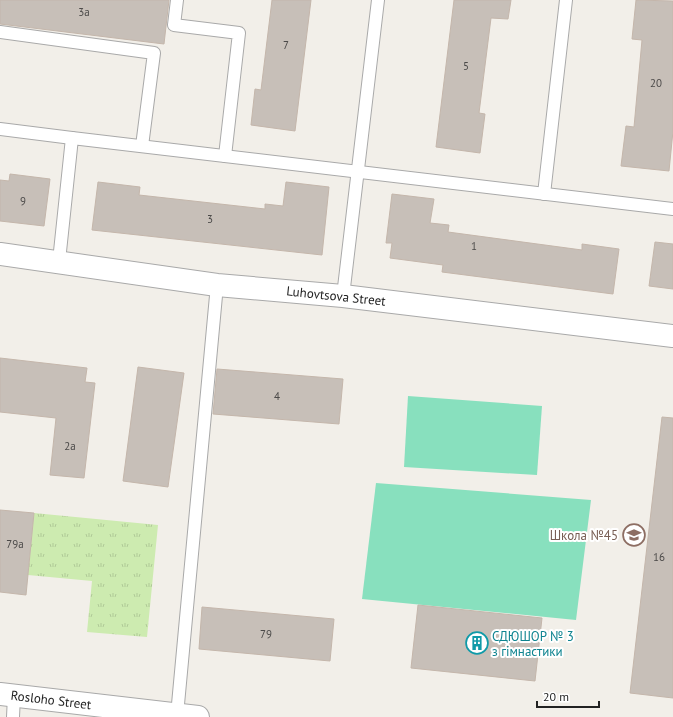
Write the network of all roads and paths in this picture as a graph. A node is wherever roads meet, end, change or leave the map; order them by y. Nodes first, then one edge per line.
1 (177, 0) edge
2 (378, 0) edge
3 (566, 0) edge
4 (0, 32) edge
5 (0, 129) edge
6 (72, 138) junction
7 (142, 146) junction
8 (225, 156) junction
9 (358, 172) junction
10 (544, 194) junction
11 (673, 209) edge
12 (0, 254) edge
13 (59, 261) junction
14 (217, 285) junction
15 (343, 296) junction
16 (673, 336) edge
17 (7, 695) edge
18 (188, 716) edge
19 (13, 717) edge

1 - 8 lane
2 - 9 lane
3 - 10 lane
4 - 7 lane
5 - 6 lane
6 - 7 lane
6 - 13 lane
7 - 8 lane
8 - 9 lane
9 - 10 lane
9 - 15 lane
10 - 11 lane
12 - 13 street, Luhovtsova Street
13 - 14 street, Luhovtsova Street
14 - 15 street, Luhovtsova Street
14 - 18 lane
15 - 16 street, Luhovtsova Street
17 - 18 street, Rosloho Street
17 - 19 lane

